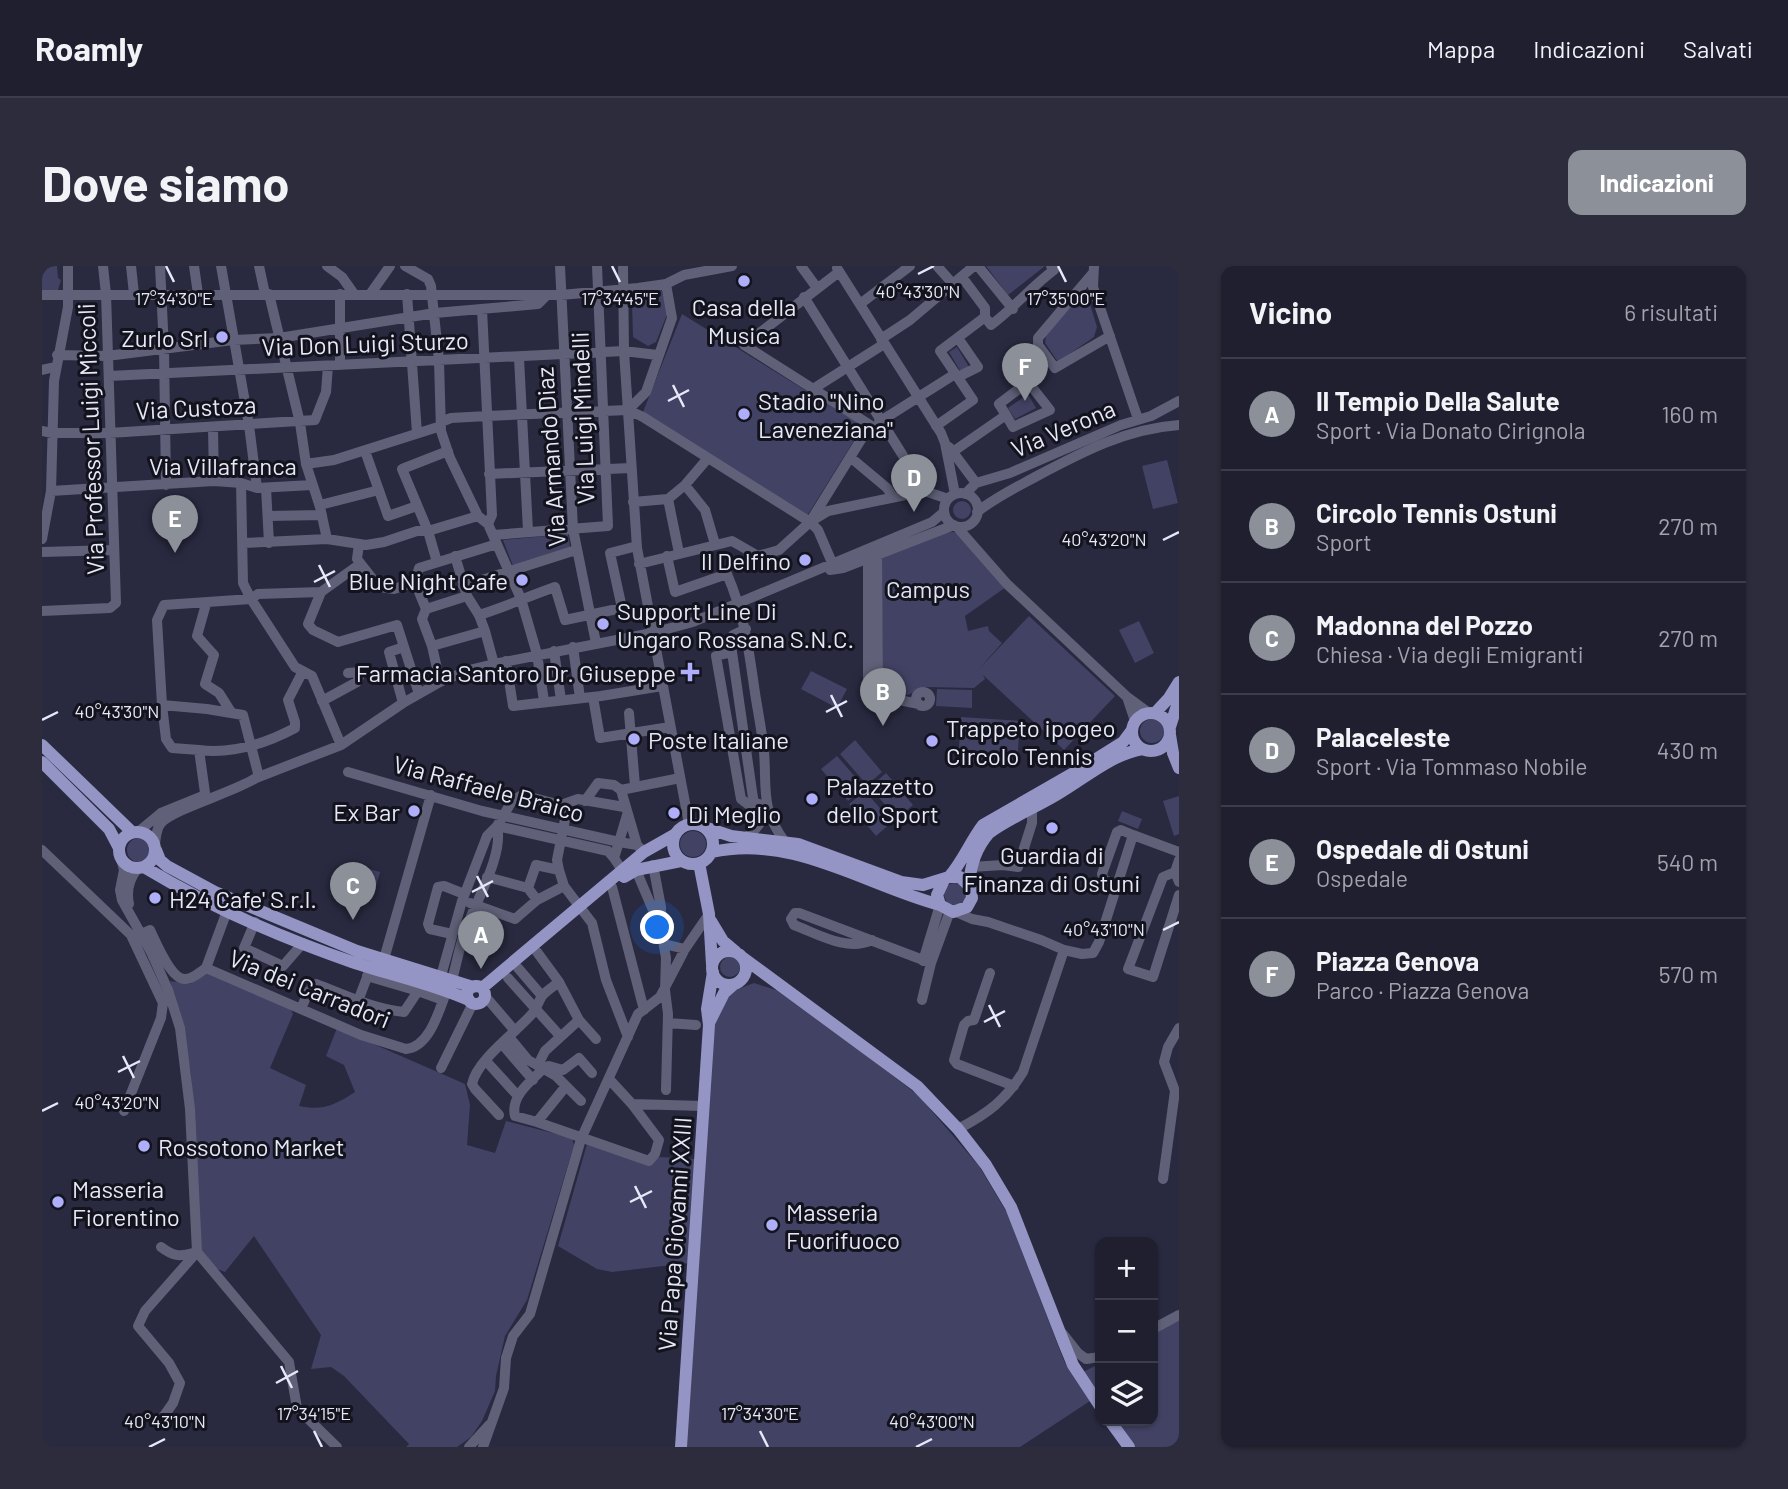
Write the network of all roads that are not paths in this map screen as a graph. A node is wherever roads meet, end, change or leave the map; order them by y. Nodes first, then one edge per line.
1 (68, 266) edge
2 (103, 266) edge
3 (131, 266) edge
4 (160, 266) edge
5 (194, 266) edge
6 (222, 266) edge
7 (259, 266) edge
8 (327, 266) edge
9 (349, 266) edge
10 (390, 266) edge
11 (405, 266) edge
12 (560, 266) edge
13 (597, 266) edge
14 (623, 266) edge
15 (732, 266) edge
16 (801, 266) edge
17 (909, 266) edge
18 (937, 266) edge
19 (976, 266) edge
20 (1051, 266) edge
21 (837, 269) edge
22 (1093, 270) edge
23 (682, 271) edge
24 (342, 277) junction
25 (962, 277) junction
26 (666, 284) junction
27 (953, 284) junction
28 (817, 288) junction
29 (623, 291) junction
30 (69, 293) junction
31 (371, 293) junction
32 (598, 293) junction
33 (106, 294) junction
34 (134, 294) junction
35 (163, 294) junction
36 (198, 294) junction
37 (225, 294) junction
38 (267, 294) junction
39 (340, 294) junction
40 (354, 294) junction
41 (407, 294) junction
42 (432, 294) junction
43 (42, 295) edge
44 (547, 295) junction
45 (561, 295) junction
46 (804, 297) junction
47 (860, 304) junction
48 (482, 309) junction
49 (1013, 309) junction
50 (435, 313) junction
51 (985, 317) junction
52 (407, 318) junction
53 (339, 330) junction
54 (1110, 336) junction
55 (279, 338) junction
56 (958, 338) junction
57 (233, 340) junction
58 (882, 342) junction
59 (164, 349) junction
60 (624, 351) junction
61 (601, 353) junction
62 (57, 355) junction
63 (565, 355) junction
64 (657, 355) junction
65 (107, 356) junction
66 (519, 358) junction
67 (486, 359) junction
68 (439, 361) junction
69 (411, 362) junction
70 (341, 365) junction
71 (328, 366) junction
72 (848, 366) junction
73 (55, 367) junction
74 (239, 368) junction
75 (287, 368) junction
76 (42, 370) edge
77 (163, 373) junction
78 (108, 376) junction
79 (956, 376) junction
80 (813, 389) junction
81 (920, 398) junction
82 (1179, 401) edge
83 (628, 410) junction
84 (604, 411) junction
85 (566, 413) junction
86 (522, 415) junction
87 (1006, 415) junction
88 (487, 416) junction
89 (1138, 419) junction
90 (882, 421) junction
91 (300, 423) junction
92 (441, 424) junction
93 (249, 425) junction
94 (870, 425) junction
95 (1179, 425) edge
96 (936, 426) junction
97 (212, 428) junction
98 (164, 430) junction
99 (47, 432) edge
100 (109, 433) junction
101 (416, 433) junction
102 (945, 443) junction
103 (365, 451) junction
104 (448, 451) junction
105 (954, 451) junction
106 (850, 457) junction
107 (708, 458) junction
108 (306, 464) junction
109 (631, 468) junction
110 (606, 469) junction
111 (569, 471) junction
112 (524, 472) junction
113 (489, 474) junction
114 (214, 481) junction
115 (241, 483) junction
116 (976, 483) junction
117 (166, 485) junction
118 (312, 485) junction
119 (685, 485) junction
120 (112, 488) junction
121 (261, 488) junction
122 (379, 490) junction
123 (51, 491) junction
124 (925, 491) junction
125 (956, 496) junction
126 (893, 497) junction
127 (668, 499) junction
128 (633, 502) junction
129 (417, 506) junction
130 (321, 510) junction
131 (944, 512) junction
132 (977, 515) junction
133 (268, 516) junction
134 (478, 516) junction
135 (810, 522) junction
136 (488, 524) junction
137 (956, 526) junction
138 (573, 529) junction
139 (429, 531) junction
140 (528, 531) junction
141 (42, 539) edge
142 (327, 539) junction
143 (495, 539) junction
144 (243, 543) junction
145 (269, 543) junction
146 (359, 544) junction
147 (715, 544) junction
148 (637, 547) junction
149 (978, 548) junction
150 (114, 550) junction
151 (576, 550) junction
152 (42, 552) edge
153 (679, 553) junction
154 (455, 556) junction
155 (667, 556) junction
156 (872, 556) junction
157 (437, 562) junction
158 (360, 564) junction
159 (639, 564) junction
160 (833, 565) junction
161 (819, 571) junction
162 (509, 572) junction
163 (415, 582) junction
164 (465, 591) junction
165 (321, 592) junction
166 (251, 599) junction
167 (520, 599) junction
168 (740, 603) junction
169 (206, 604) junction
170 (426, 609) junction
171 (42, 611) edge
172 (479, 615) junction
173 (590, 615) junction
174 (746, 629) junction
175 (485, 631) junction
176 (652, 634) junction
177 (596, 643) junction
178 (432, 646) junction
179 (573, 647) junction
180 (404, 648) junction
181 (554, 651) junction
182 (732, 652) junction
183 (537, 654) junction
184 (506, 661) junction
185 (494, 664) junction
186 (303, 671) junction
187 (348, 673) dead end
188 (440, 681) junction
189 (1179, 682) edge
190 (662, 686) junction
191 (419, 694) junction
192 (1126, 696) junction
193 (593, 697) junction
194 (579, 698) junction
195 (1179, 699) edge
196 (561, 700) junction
197 (323, 701) junction
198 (544, 701) junction
199 (403, 703) junction
200 (919, 704) dead end
201 (162, 705) junction
202 (230, 712) junction
203 (629, 713) dead end
204 (1152, 713) junction
205 (1133, 726) junction
206 (670, 727) junction
207 (1170, 730) junction
208 (630, 734) junction
209 (42, 745) edge
210 (341, 745) junction
211 (252, 746) junction
212 (199, 750) junction
213 (1147, 750) junction
214 (42, 762) edge
215 (1179, 770) edge
216 (348, 772) dead end
217 (257, 778) junction
218 (680, 778) junction
219 (635, 786) junction
220 (621, 790) junction
221 (431, 795) junction
222 (206, 798) junction
223 (585, 800) junction
224 (568, 804) junction
225 (767, 804) junction
226 (755, 805) junction
227 (1032, 808) junction
228 (625, 811) junction
229 (503, 816) junction
230 (689, 824) junction
231 (497, 826) junction
232 (705, 827) junction
233 (135, 832) junction
234 (561, 835) junction
235 (674, 835) junction
236 (1133, 835) junction
237 (745, 838) junction
238 (619, 842) junction
239 (785, 842) junction
240 (155, 847) junction
241 (640, 848) junction
242 (42, 850) edge
243 (119, 852) junction
244 (712, 852) junction
245 (1179, 852) edge
246 (614, 858) junction
247 (1179, 860) edge
248 (681, 861) junction
249 (699, 863) junction
250 (653, 865) junction
251 (971, 867) junction
252 (141, 868) junction
253 (559, 870) junction
254 (629, 870) junction
255 (487, 877) junction
256 (1177, 877) edge
257 (946, 879) junction
258 (969, 884) junction
259 (1116, 885) junction
260 (564, 886) junction
261 (612, 887) junction
262 (528, 888) junction
263 (1179, 895) edge
264 (463, 897) junction
265 (537, 900) junction
266 (971, 902) junction
267 (475, 905) junction
268 (583, 909) junction
269 (949, 909) junction
270 (227, 911) junction
271 (709, 914) junction
272 (131, 915) junction
273 (255, 922) junction
274 (988, 922) junction
275 (661, 929) junction
276 (141, 934) junction
277 (452, 934) junction
278 (872, 940) junction
279 (303, 943) junction
280 (664, 944) junction
281 (685, 949) junction
282 (1063, 950) junction
283 (537, 952) junction
284 (739, 955) junction
285 (384, 959) junction
286 (927, 962) junction
287 (206, 968) junction
288 (519, 968) junction
289 (713, 969) junction
290 (369, 972) junction
291 (990, 973) dead end
292 (508, 978) junction
293 (559, 982) junction
294 (737, 983) junction
295 (665, 986) junction
296 (446, 987) junction
297 (782, 988) junction
298 (418, 991) junction
299 (477, 996) junction
300 (542, 996) junction
301 (922, 1000) dead end
302 (358, 1001) junction
303 (301, 1009) junction
304 (536, 1010) junction
305 (644, 1010) junction
306 (579, 1020) junction
307 (668, 1023) junction
308 (702, 1025) junction
309 (1179, 1028) edge
310 (559, 1036) junction
311 (508, 1037) junction
312 (628, 1037) junction
313 (596, 1039) dead end
314 (486, 1061) junction
315 (541, 1067) junction
316 (441, 1068) dead end
317 (592, 1073) dead end
318 (608, 1079) junction
319 (533, 1080) junction
320 (566, 1086) junction
321 (1014, 1086) junction
322 (666, 1090) dead end
323 (518, 1096) junction
324 (581, 1101) dead end
325 (632, 1104) junction
326 (703, 1106) junction
327 (124, 1111) dead end
328 (499, 1115) dead end
329 (537, 1122) junction
330 (958, 1129) junction
331 (581, 1139) junction
332 (1163, 1179) dead end
333 (161, 1247) dead end
334 (197, 1252) junction
335 (1179, 1315) edge
336 (1158, 1326) edge
337 (1060, 1332) junction
338 (1095, 1358) edge
339 (1095, 1398) edge
340 (161, 1420) dead end
341 (1114, 1426) edge
342 (337, 1447) edge
343 (474, 1447) edge
344 (681, 1447) edge
345 (1129, 1447) edge

1 - 30 street
2 - 33 street, Via Professor Luigi Miccoli
3 - 34 street
4 - 35 street
5 - 36 street
6 - 37 street
7 - 38 street
8 - 24 street
9 - 24 street
10 - 31 street
11 - 42 street
12 - 45 street, Via Armando Diaz
13 - 32 street, Via Luigi Mindelli
14 - 29 street
15 - 23 street
16 - 28 street
17 - 47 street
18 - 27 street
19 - 25 street
19 - 49 street
20 - 49 street
21 - 28 street
21 - 47 street
22 - 54 street
22 - 54 street
23 - 26 street
24 - 40 street
25 - 27 street
25 - 51 street
26 - 29 street
26 - 64 street
27 - 58 street
28 - 46 street
29 - 32 street
29 - 60 street
30 - 33 street
30 - 43 street
30 - 62 street
31 - 40 street
31 - 41 street
32 - 45 street
32 - 61 street, Via Luigi Mindelli
33 - 34 street
33 - 65 street, Via Professor Luigi Miccoli
34 - 35 street
35 - 36 street
35 - 59 street
36 - 37 street
37 - 38 street
37 - 57 street
38 - 39 street
38 - 55 street
39 - 40 street
39 - 53 street
41 - 42 street
41 - 52 street
42 - 44 street
42 - 50 street
44 - 45 street
44 - 48 street
45 - 63 street, Via Armando Diaz
46 - 72 street
46 - 80 street
47 - 58 street
48 - 50 street
48 - 67 street
49 - 51 street
50 - 52 street
50 - 68 street
51 - 56 street
52 - 53 street
52 - 69 street
53 - 55 street
53 - 70 street
54 - 89 street
55 - 57 street
55 - 75 street
56 - 79 street
56 - 79 street
57 - 59 street
57 - 74 street
58 - 72 street
58 - 81 street
59 - 65 street
59 - 77 street
60 - 61 street, Via Don Luigi Sturzo
60 - 64 street, Via Don Luigi Sturzo
60 - 83 street
61 - 63 street, Via Don Luigi Sturzo
61 - 84 street, Via Luigi Mindelli
62 - 65 street
62 - 73 street
63 - 66 street, Via Don Luigi Sturzo
63 - 85 street, Via Armando Diaz
64 - 83 street
65 - 78 street, Via Professor Luigi Miccoli
66 - 67 street, Via Don Luigi Sturzo
66 - 86 street
67 - 68 street, Via Don Luigi Sturzo
67 - 88 street
68 - 69 street, Via Don Luigi Sturzo
68 - 92 street
69 - 70 street, Via Don Luigi Sturzo
69 - 101 street
70 - 71 street, Via Don Luigi Sturzo
71 - 75 street, Via Don Luigi Sturzo
71 - 91 street
72 - 80 street
72 - 90 street
73 - 76 street
73 - 99 street
74 - 75 street, Via Don Luigi Sturzo
74 - 77 street, Via Don Luigi Sturzo
74 - 93 street
75 - 91 street
77 - 78 street, Via Don Luigi Sturzo
77 - 98 street
78 - 100 street, Via Professor Luigi Miccoli
79 - 81 street
79 - 96 street
80 - 94 street
81 - 90 street
81 - 96 street
82 - 89 street, Via Verona
83 - 84 street
83 - 107 street
83 - 109 street
84 - 85 street
84 - 110 street, Via Luigi Mindelli
85 - 86 street
85 - 111 street, Via Armando Diaz
86 - 88 street
86 - 112 street
87 - 87 street
87 - 105 street
88 - 92 street
88 - 113 street
89 - 116 street, Via Verona
90 - 94 street
90 - 124 street
91 - 93 street, Via Custoza
91 - 108 street
92 - 101 street
92 - 104 street
93 - 97 street, Via Custoza
93 - 121 street
94 - 106 street
95 - 132 street, Via Verona
96 - 102 street
97 - 98 street, Via Custoza
97 - 114 street
98 - 100 street, Via Custoza
98 - 117 street
99 - 100 street, Via Custoza
99 - 123 street
100 - 120 street, Via Professor Luigi Miccoli
101 - 103 street
102 - 105 street
102 - 125 street
103 - 108 street
103 - 122 street
104 - 129 street
104 - 134 street
105 - 116 street
106 - 126 street
106 - 135 street
107 - 119 street
107 - 135 street
108 - 118 street
109 - 110 street
109 - 128 street
110 - 111 street
110 - 138 street, Via Luigi Mindelli
111 - 112 street
111 - 138 street, Via Armando Diaz
112 - 113 street
112 - 140 street
113 - 136 street
114 - 115 street, Via Villafranca
114 - 117 street, Via Villafranca
115 - 121 street, Via Villafranca
115 - 144 street
116 - 125 street, Via Verona
117 - 120 street, Via Villafranca
118 - 121 street, Via Villafranca
118 - 130 street
119 - 127 street
119 - 147 street
120 - 123 street, Via Villafranca
120 - 150 street, Via Professor Luigi Miccoli
121 - 133 street
122 - 129 street
122 - 130 street
123 - 141 street
124 - 125 street
124 - 126 street
125 - 131 street
125 - 132 street
126 - 135 street
127 - 128 street
127 - 153 street
128 - 148 street
129 - 139 street
130 - 133 street
130 - 142 street
131 - 137 street
131 - 160 street
132 - 137 street
132 - 149 street
133 - 145 street
134 - 136 street
134 - 139 street
135 - 147 street
135 - 160 street
136 - 143 street
137 - 149 street
137 - 156 street
138 - 140 street
138 - 151 street, Via Armando Diaz
139 - 146 street
139 - 157 street
140 - 143 street
142 - 145 street
142 - 146 street
143 - 154 street
143 - 162 street
144 - 145 street
144 - 166 street
146 - 158 street
147 - 153 street
148 - 159 street
148 - 173 street
149 - 192 street
150 - 152 street
150 - 171 street, Via Professor Luigi Miccoli
151 - 162 street
151 - 173 street, Via Armando Diaz
153 - 155 street
154 - 157 street
154 - 164 street
155 - 159 street
155 - 168 street
156 - 161 street
156 - 200 street
157 - 163 street
158 - 163 street
158 - 165 street
159 - 176 street
160 - 161 street
161 - 168 street
162 - 164 street
162 - 167 street
163 - 170 street
164 - 170 street
164 - 172 street
165 - 166 street
165 - 180 street
166 - 169 street
166 - 186 street
167 - 172 street
167 - 173 street
167 - 183 street
168 - 174 street
168 - 176 street
169 - 201 street
169 - 202 street
170 - 178 street
172 - 175 street
173 - 177 street, Via Armando Diaz
174 - 182 street
174 - 225 street
175 - 178 street
175 - 185 street
176 - 177 street
176 - 190 street
177 - 179 street
178 - 188 street
179 - 181 street
179 - 194 street
180 - 191 street
180 - 199 street
181 - 183 street
181 - 196 street
182 - 226 street
182 - 226 street
183 - 184 street
183 - 198 street
184 - 185 street
184 - 198 street
185 - 188 street
186 - 197 street
186 - 211 street
187 - 197 street
188 - 191 street
189 - 204 main road
190 - 193 street
190 - 206 street
191 - 199 street
192 - 204 street
192 - 205 street
193 - 194 street
193 - 208 street
194 - 196 street
195 - 207 main road
196 - 198 street
197 - 210 street
199 - 210 street
201 - 202 street
201 - 212 street
202 - 211 street
203 - 208 street
204 - 205 main road
204 - 207 main road
205 - 213 main road
205 - 257 main road
206 - 208 street
206 - 218 street
207 - 213 main road
207 - 215 main road
208 - 219 street
209 - 233 main road
210 - 217 street
211 - 212 street
211 - 217 street
212 - 222 street
213 - 215 main road
213 - 227 main road
214 - 243 main road
216 - 221 street, Via Raffaele Braico
217 - 222 street
218 - 219 street
218 - 230 street
219 - 220 street
220 - 223 street
220 - 228 street
221 - 229 street, Via Raffaele Braico
221 - 285 street
222 - 233 street
222 - 240 street
223 - 224 street
223 - 228 street
224 - 229 street
224 - 234 street
225 - 226 street
225 - 239 street
226 - 237 street
227 - 251 main road
227 - 251 street
228 - 238 street
228 - 241 street
229 - 231 street
229 - 234 street, Via Raffaele Braico
230 - 232 main road
230 - 235 main road
231 - 234 street, Via Raffaele Braico
231 - 255 street
231 - 264 street
232 - 237 main road
232 - 244 main road
233 - 240 main road
233 - 243 main road
234 - 238 street, Via Raffaele Braico
234 - 246 street, Via Raffaele Braico
234 - 253 street
235 - 241 main road
235 - 248 main road
236 - 245 street
236 - 259 street
236 - 259 street
237 - 239 main road
238 - 241 street, Via Raffaele Braico
238 - 246 street
239 - 257 main road
240 - 252 main road
240 - 285 main road
241 - 254 main road
242 - 327 street
243 - 252 main road
243 - 272 street
244 - 249 main road
244 - 269 main road
246 - 254 street
247 - 256 street
248 - 249 main road
248 - 250 main road
249 - 271 main road, Via Papa Giovanni XXIII
250 - 254 main road
250 - 275 street
251 - 258 main road
252 - 270 main road
252 - 272 street
253 - 260 street
253 - 262 street
254 - 261 main road
254 - 268 main road
254 - 275 street
255 - 262 street
255 - 267 street
256 - 263 street
257 - 258 main road
257 - 269 main road
258 - 266 main road
259 - 282 street
260 - 265 street
260 - 268 street
261 - 268 main road
261 - 305 street
262 - 265 street
264 - 267 street
264 - 277 street
264 - 277 street
265 - 267 street
266 - 269 main road
266 - 274 street
267 - 296 street
268 - 283 main road
268 - 299 main road
268 - 312 street
269 - 274 street
269 - 286 street
270 - 273 main road
270 - 287 street
271 - 281 street
271 - 284 main road, Via Papa Giovanni XXIII
271 - 289 main road, Via Papa Giovanni XXIII
272 - 276 street
273 - 279 main road
273 - 279 street
274 - 282 street
275 - 280 street
276 - 287 street
276 - 334 street
277 - 296 street
278 - 278 street
278 - 286 street
279 - 290 main road
280 - 281 street
280 - 295 street
281 - 295 street
282 - 321 street
283 - 288 main road
283 - 293 street
284 - 289 main road
284 - 294 main road
284 - 297 main road, Via Papa Giovanni XXIII
285 - 296 main road
286 - 301 street
287 - 303 street, Via dei Carradori
288 - 292 main road
288 - 300 street
289 - 294 main road
289 - 308 main road, Via Papa Giovanni XXIII
290 - 296 main road
290 - 298 street
290 - 302 street
291 - 321 street
292 - 299 main road
292 - 304 street
293 - 300 street
293 - 306 street
294 - 297 main road
294 - 308 main road, Via Papa Giovanni XXIII
295 - 305 street
295 - 307 street
296 - 298 street
296 - 299 main road
296 - 303 street, Via dei Carradori
297 - 330 main road, Via Papa Giovanni XXIII
298 - 302 street
299 - 311 street
299 - 316 street
300 - 304 street
302 - 303 street
304 - 310 street
304 - 311 street
305 - 312 street
306 - 310 street
306 - 313 street
307 - 308 street
307 - 322 street
308 - 326 main road, Via Papa Giovanni XXIII
309 - 332 street
310 - 315 street
311 - 314 street
311 - 315 street
311 - 319 street
312 - 318 street
314 - 323 street
314 - 328 street
315 - 317 street
315 - 319 street
315 - 320 street
318 - 325 street
318 - 331 street
319 - 323 street
320 - 324 street
320 - 329 street
321 - 330 street
323 - 329 street
325 - 326 street
325 - 331 street
326 - 344 main road, Via Papa Giovanni XXIII
329 - 331 street
330 - 337 main road, Via Papa Giovanni XXIII
331 - 343 street
333 - 334 street
334 - 340 street
334 - 342 street
335 - 336 street
337 - 338 street
337 - 339 main road, Via Papa Giovanni XXIII
341 - 345 main road

